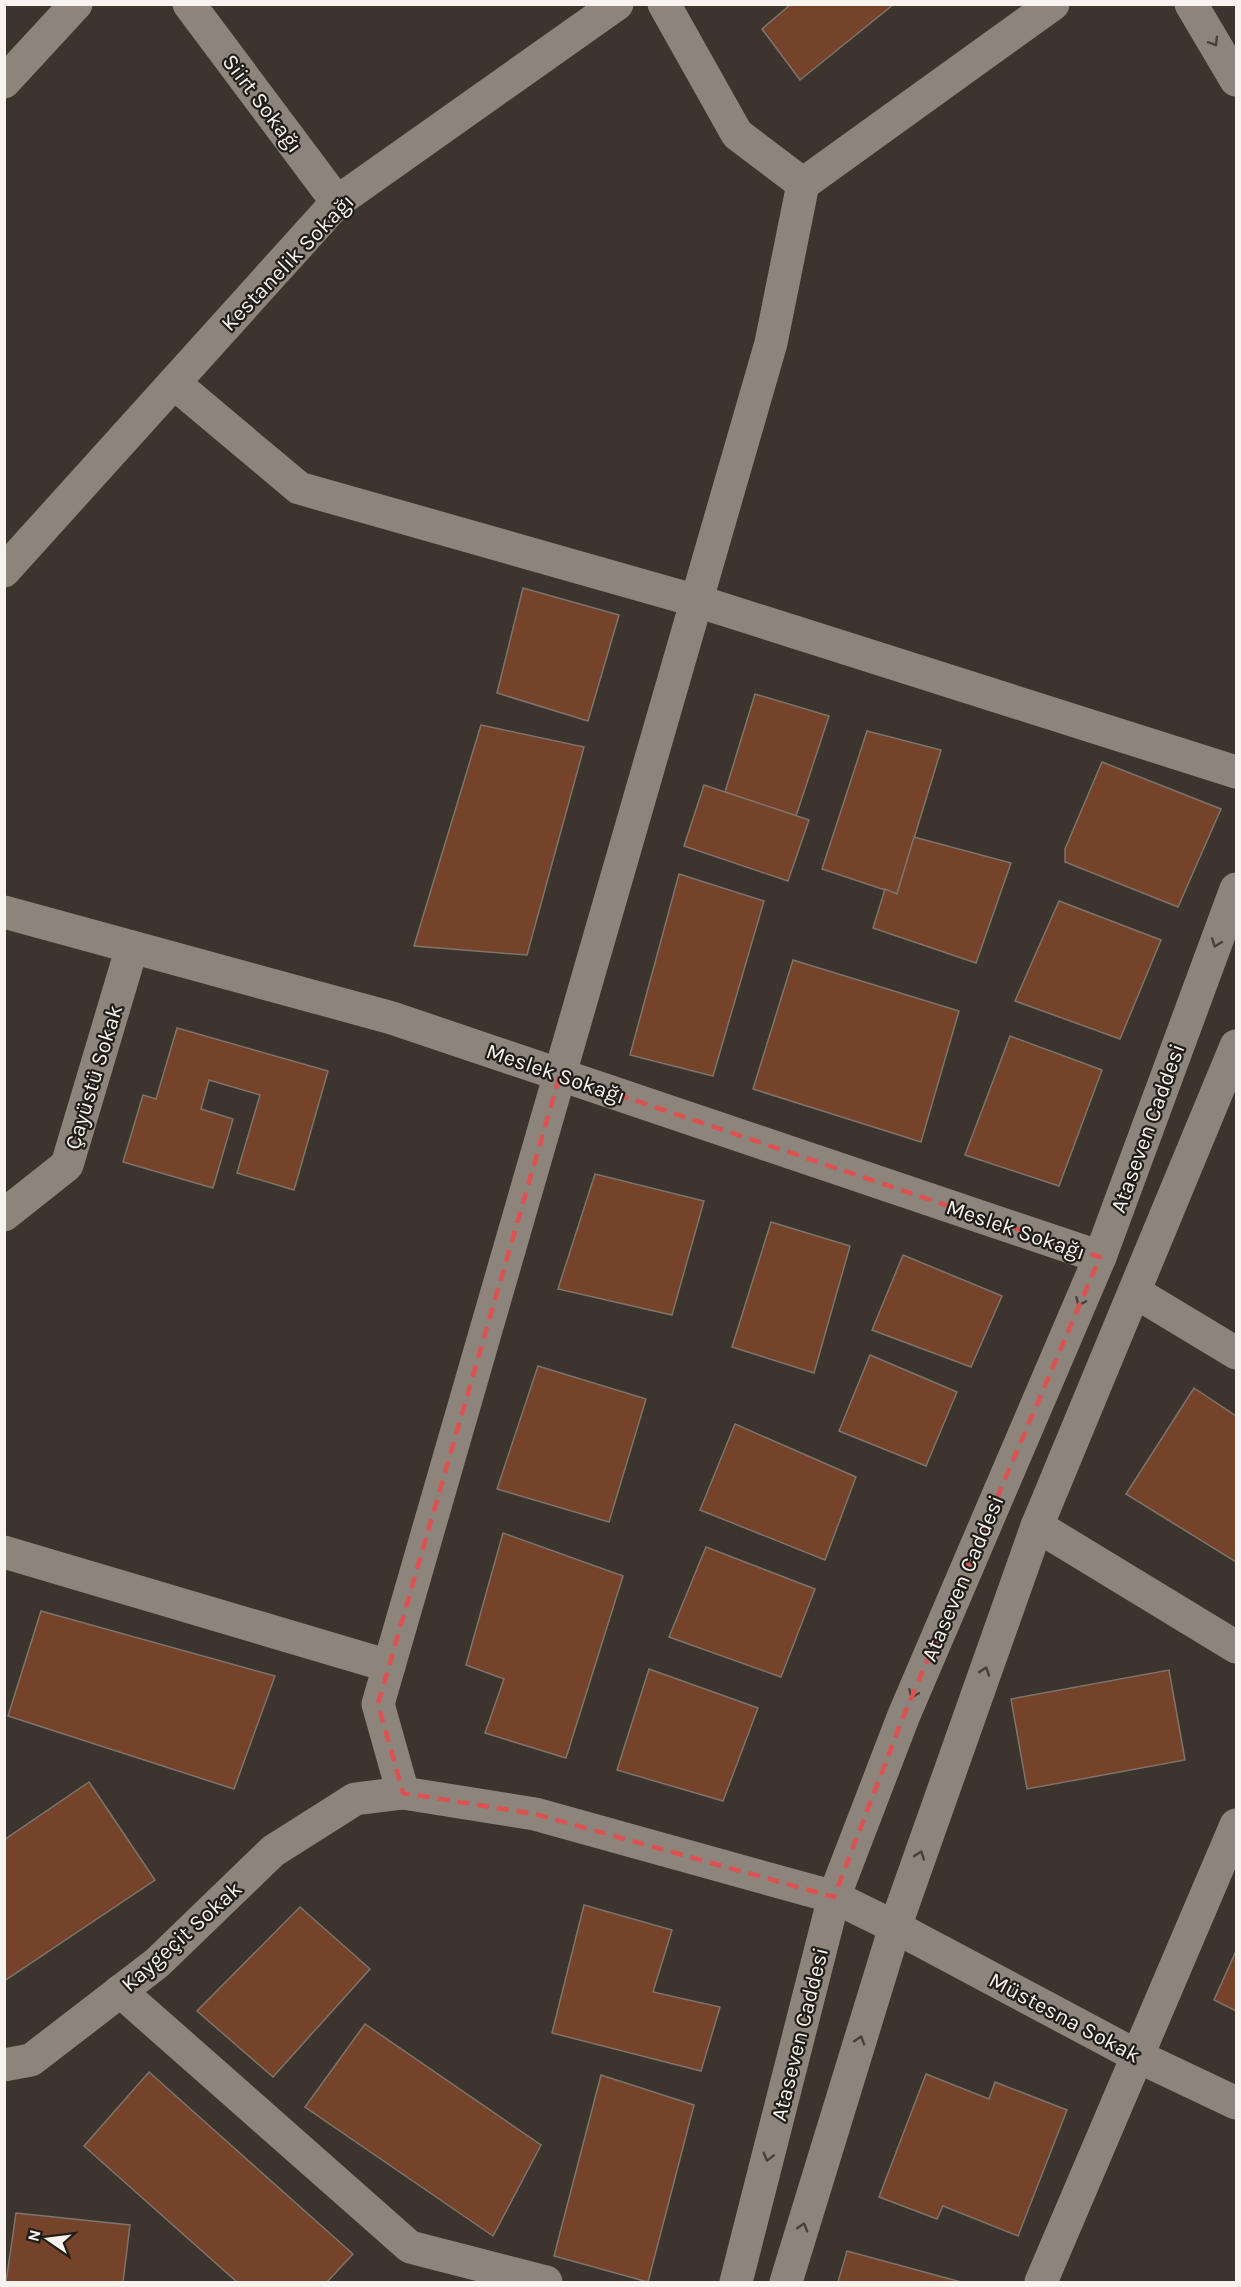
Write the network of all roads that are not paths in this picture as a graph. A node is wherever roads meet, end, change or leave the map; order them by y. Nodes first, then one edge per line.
1 (76, 4) edge
2 (189, 4) edge
3 (617, 4) edge
4 (664, 4) edge
5 (1053, 4) edge
6 (1191, 4) edge
7 (1236, 80) edge
8 (4, 82) edge
9 (803, 183) junction
10 (337, 202) junction
11 (174, 383) junction
12 (4, 571) edge
13 (697, 601) junction
14 (1236, 772) edge
15 (1236, 888) edge
16 (4, 912) edge
17 (132, 947) junction
18 (1236, 1047) edge
19 (560, 1075) junction
20 (4, 1215) edge
21 (1100, 1257) junction
22 (1135, 1292) junction
23 (1236, 1353) edge
24 (1036, 1526) junction
25 (4, 1552) edge
26 (1236, 1647) edge
27 (389, 1666) junction
28 (404, 1792) junction
29 (355, 1799) joint
30 (1236, 1825) edge
31 (834, 1897) junction
32 (895, 1927) junction
33 (120, 1991) junction
34 (1137, 2056) junction
35 (4, 2065) edge
36 (1236, 2103) edge
37 (546, 2283) edge
38 (736, 2283) edge
39 (786, 2283) edge
40 (1041, 2283) edge

1 - 8 street
2 - 10 street, Siirt Sokağı
3 - 10 street, Kestanelik Sokağı
4 - 9 street
5 - 9 street
6 -> 7 street
9 - 13 street
10 - 11 street, Kestanelik Sokağı
11 - 12 street, Kestanelik Sokağı
11 - 13 street
13 - 14 street
13 - 19 street
15 -> 21 street, Ataseven Caddesi
16 - 17 street, Meslek Sokağı
17 - 19 street, Meslek Sokağı
17 - 20 street, Çayüstü Sokak
18 - 22 street
19 - 21 street, Meslek Sokağı
19 - 27 street
21 -> 31 street, Ataseven Caddesi
22 - 23 street
22 - 24 street
24 - 26 street
32 -> 24 street
25 - 27 street
27 - 28 street
28 - 29 street, Müstesna Sokak
28 - 31 street, Müstesna Sokak
29 - 33 street, Kaygeçit Sokak
30 - 34 street
31 - 32 street, Müstesna Sokak
31 -> 38 street, Ataseven Caddesi
32 - 34 street, Müstesna Sokak
39 -> 32 street
33 - 35 street, Kaygeçit Sokak
33 - 37 street
34 - 36 street, Müstesna Sokak
34 - 40 street

